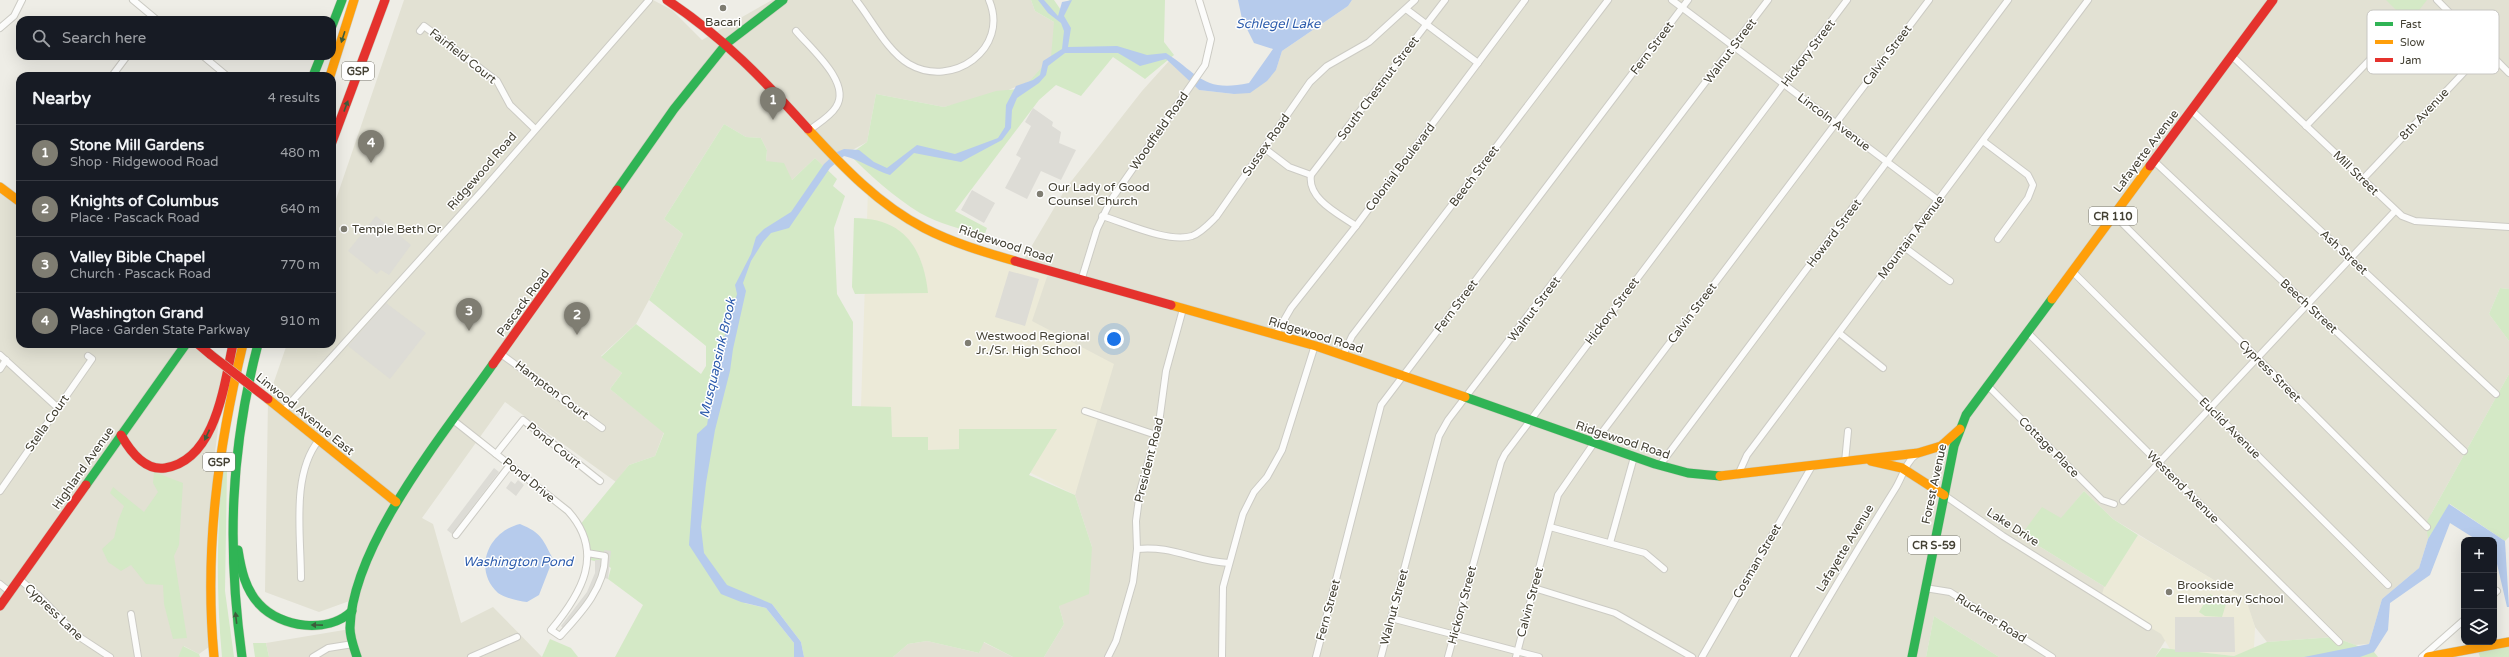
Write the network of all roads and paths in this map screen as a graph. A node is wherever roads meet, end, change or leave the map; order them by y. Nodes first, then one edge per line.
1 (22, 0) edge
2 (132, 0) edge
3 (342, 0) edge
4 (354, 0) edge
5 (385, 0) edge
6 (649, 0) edge
7 (667, 0) edge
8 (783, 0) edge
9 (856, 0) edge
10 (989, 0) edge
11 (1200, 0) edge
12 (1415, 0) edge
13 (1445, 0) edge
14 (1525, 0) edge
15 (1608, 0) edge
16 (1672, 0) edge
17 (1688, 0) edge
18 (1768, 0) edge
19 (1847, 0) edge
20 (1929, 0) edge
21 (2008, 0) edge
22 (2088, 0) edge
23 (2273, 0) edge
24 (2437, 0) edge
25 (1682, 8) junction
26 (1406, 9) junction
27 (2447, 10) edge
28 (150, 16) edge
29 (336, 16) edge
30 (1426, 24) junction
31 (0, 28) edge
32 (420, 31) dead end
33 (796, 31) dead end
34 (727, 43) junction
35 (1733, 46) junction
36 (2232, 56) junction
37 (336, 57) edge
38 (124, 60) edge
39 (208, 60) edge
40 (319, 60) edge
41 (335, 60) edge
42 (1478, 63) junction
43 (2367, 63) edge
44 (2499, 63) edge
45 (115, 72) edge
46 (222, 72) edge
47 (315, 72) edge
48 (331, 72) edge
49 (2509, 73) edge
50 (2462, 74) edge
51 (1784, 84) junction
52 (2191, 110) junction
53 (1836, 123) junction
54 (2306, 126) junction
55 (535, 129) junction
56 (336, 131) edge
57 (808, 132) junction
58 (1983, 141) junction
59 (1264, 148) junction
60 (2154, 160) junction
61 (1888, 162) junction
62 (1311, 175) junction
63 (2362, 179) junction
64 (0, 187) edge
65 (16, 199) edge
66 (1939, 200) junction
67 (2395, 211) junction
68 (2114, 215) junction
69 (1102, 216) junction
70 (1356, 226) junction
71 (2509, 227) edge
72 (1998, 239) dead end
73 (1904, 247) junction
74 (2350, 258) junction
75 (2072, 271) junction
76 (1080, 281) junction
77 (1950, 281) dead end
78 (2307, 304) junction
79 (1183, 309) junction
80 (2027, 332) junction
81 (1839, 333) junction
82 (1276, 334) junction
83 (1315, 346) junction
84 (183, 348) edge
85 (203, 348) edge
86 (233, 348) edge
87 (233, 348) edge
88 (242, 348) edge
89 (257, 348) edge
90 (501, 354) junction
91 (1343, 354) junction
92 (0, 355) edge
93 (88, 356) dead end
94 (2257, 358) junction
95 (6, 360) junction
96 (1883, 368) dead end
97 (0, 369) edge
98 (1404, 375) junction
99 (1987, 385) junction
100 (2496, 394) dead end
101 (1466, 398) junction
102 (58, 408) junction
103 (2210, 408) junction
104 (282, 411) junction
105 (1085, 411) dead end
106 (453, 420) junction
107 (1530, 421) junction
108 (602, 428) dead end
109 (1848, 431) dead end
110 (1959, 432) junction
111 (1156, 435) junction
112 (121, 436) junction
113 (318, 440) junction
114 (1594, 443) junction
115 (2464, 451) dead end
116 (1918, 453) junction
117 (496, 454) junction
118 (1634, 457) junction
119 (1861, 460) junction
120 (1845, 462) junction
121 (2159, 463) junction
122 (510, 465) junction
123 (1660, 465) junction
124 (1812, 466) junction
125 (1905, 470) junction
126 (233, 474) junction
127 (1738, 475) junction
128 (600, 481) dead end
129 (0, 491) edge
130 (1944, 495) junction
131 (2123, 501) dead end
132 (396, 502) junction
133 (2114, 504) dead end
134 (1550, 527) junction
135 (2427, 527) dead end
136 (456, 534) dead end
137 (1610, 543) junction
138 (1137, 549) junction
139 (588, 553) junction
140 (1229, 563) junction
141 (1664, 569) dead end
142 (301, 578) dead end
143 (19, 579) junction
144 (209, 582) junction
145 (0, 584) edge
146 (2388, 585) dead end
147 (1534, 588) junction
148 (1925, 588) junction
149 (10, 592) junction
150 (0, 606) edge
151 (352, 611) junction
152 (131, 614) dead end
153 (1391, 618) junction
154 (2461, 623) edge
155 (2148, 627) dead end
156 (1454, 635) junction
157 (517, 637) dead end
158 (2339, 642) dead end
159 (2509, 642) edge
160 (353, 644) junction
161 (1516, 654) edge
162 (110, 657) edge
163 (138, 657) edge
164 (214, 657) edge
165 (242, 657) edge
166 (313, 657) edge
167 (357, 657) edge
168 (471, 657) edge
169 (1108, 657) edge
170 (1222, 657) edge
171 (1316, 657) edge
172 (1381, 657) edge
173 (1448, 657) edge
174 (1539, 657) edge
175 (1692, 657) edge
176 (1702, 657) edge
177 (1794, 657) edge
178 (1912, 657) edge
179 (2052, 657) edge
180 (2422, 657) edge
181 (2428, 657) edge

1 - 31 street
2 - 28 street
3 - 29 main road
4 -> 37 main road, GSP
56 -> 5 main road, GSP
6 - 55 street, Ridgewood Road
7 - 34 main road, Ridgewood Road
8 - 34 main road, Pascack Road
9 - 10 street
11 - 69 street, Woodfield Road
12 - 26 street, Sussex Road
13 - 30 street, South Chestnut Street
14 - 42 street, Colonial Boulevard
15 - 91 street, Beech Street
16 - 25 street, Lincoln Avenue
17 - 25 street, Fern Street
18 - 35 street, Walnut Street
19 - 51 street, Hickory Street
20 - 53 street, Calvin Street
21 - 61 street, Howard Street
22 - 58 street, Mountain Avenue
23 - 36 main road, Lafayette Avenue / CR 110
24 - 27 street
25 - 35 street, Lincoln Avenue
25 - 98 street, Fern Street
26 - 30 street
26 - 59 street, Sussex Road
30 - 42 street
30 - 62 street, South Chestnut Street
32 - 55 street, Fairfield Court
33 - 57 street
34 - 57 main road, Ridgewood Road / CR 110
34 - 90 main road, Pascack Road
35 - 51 street, Lincoln Avenue
35 - 101 street, Walnut Street
36 - 52 main road, Lafayette Avenue / CR 110
36 - 54 street, Mill Street
38 - 45 street
39 - 46 street
40 - 47 main road
41 -> 48 main road, GSP
42 - 70 street, Colonial Boulevard
43 - 54 street
44 - 49 street
50 - 63 street, 8th Avenue
51 - 53 street, Lincoln Avenue
51 - 107 street, Hickory Street
52 - 60 main road, Lafayette Avenue / CR 110
52 - 74 street, Ash Street
53 - 61 street, Lincoln Avenue
53 - 114 street, Calvin Street
54 - 63 street, Mill Street
55 - 104 street, Ridgewood Road
57 - 76 main road, Ridgewood Road / CR 110
58 - 66 street, Mountain Avenue
58 - 72 street
59 - 62 street
59 - 69 street, Sussex Road
60 - 68 main road, Lafayette Avenue / CR 110
60 - 78 street, Beech Street
61 - 66 street, Lincoln Avenue
61 - 123 street, Howard Street
62 - 70 street
63 - 67 street, Mill Street
64 - 65 main road
66 - 73 street, Mountain Avenue
67 - 71 street, Mill Street
67 - 74 street
68 - 75 main road, Lafayette Avenue / CR 110
68 - 94 street, Cypress Street
69 - 76 street, Woodfield Road
70 - 82 street, Colonial Boulevard
73 - 77 street
73 - 81 street, Mountain Avenue
74 - 78 street
74 - 100 street, Ash Street
75 - 80 main road, Lafayette Avenue / CR 110
75 - 103 street, Euclid Avenue
76 - 79 main road, Ridgewood Road / CR 110
78 - 94 street
78 - 115 street, Beech Street
79 - 82 main road, Ridgewood Road / CR 110
79 - 111 street, President Road
80 - 99 main road, Lafayette Avenue / CR 110
80 - 121 street, Westend Avenue
81 - 96 street
81 - 127 street, Mountain Avenue
82 - 83 main road, Ridgewood Road / CR 110
83 - 91 main road, Ridgewood Road / CR 110
83 - 140 street
84 - 112 main road, Highland Avenue
85 - 104 main road, Linwood Avenue East, bridge
86 -> 112 main road
87 - 144 main road, GSP
88 - 144 main road, GSP
89 - 126 main road, GSP
90 - 106 main road, Pascack Road
90 - 108 street, Hampton Court
91 - 98 main road, Ridgewood Road / CR 110
92 - 95 street
93 - 102 street, Stella Court
94 - 103 street
94 - 135 street, Cypress Street
95 - 97 street
95 - 102 street
98 - 101 main road, Ridgewood Road / CR 110
98 - 171 street, Fern Street
99 - 110 main road, Lafayette Avenue / CR 110
99 - 133 street, Cottage Place
101 - 107 main road, Ridgewood Road / CR 110
101 - 153 street, Walnut Street
102 - 129 street, Stella Court
103 - 121 street
103 - 146 street, Euclid Avenue
104 - 113 main road, Linwood Avenue East
105 - 111 street
106 - 117 street, Pond Drive
106 - 132 main road, Pascack Road
107 - 114 main road, Ridgewood Road / CR 110
107 - 156 street, Hickory Street
109 - 120 street
110 - 116 main road, Ridgewood Road / CR 110
110 - 130 main road, Forest Avenue / CR S-59
111 - 138 street, President Road
112 - 143 main road, Highland Avenue
113 - 132 main road, Linwood Avenue East
113 - 142 street
114 - 118 main road, Ridgewood Road / CR 110
114 - 134 street, Calvin Street
116 - 119 main road, Ridgewood Road / CR 110
116 - 125 street, Lafayette Avenue
117 - 122 street, Pond Drive
117 - 128 street, Pond Court
118 - 123 main road, Ridgewood Road / CR 110
118 - 137 street
119 - 120 main road, Ridgewood Road / CR 110
119 - 125 main road, Lake Drive
120 - 124 main road, Ridgewood Road / CR 110
121 - 131 street
121 - 158 street, Westend Avenue
122 - 136 street
122 - 139 street, Pond Drive
123 - 127 main road, Ridgewood Road / CR 110
124 - 127 main road, Ridgewood Road / CR 110
124 - 176 street, Cosman Street
125 - 130 main road, Lake Drive
125 - 177 street, Lafayette Avenue
151 -> 126 main road
165 -> 126 main road, GSP
130 - 148 main road, Forest Avenue / CR S-59
130 - 155 street, Lake Drive
132 - 151 main road, Pascack Road
134 - 137 street
134 - 147 street, Calvin Street
137 - 141 street
138 - 140 street
138 - 169 street, President Road
139 - 139 street, Pond Drive
140 - 170 street
143 - 149 main road, Highland Avenue
143 - 162 street, Cypress Lane
144 - 164 main road, GSP
145 - 149 street
147 - 161 street, Calvin Street
147 - 175 street
148 - 178 main road, Forest Avenue / CR S-59
148 - 179 street, Ruckner Road
149 - 150 main road, Highland Avenue
151 - 160 main road, Pascack Road
152 - 163 street
153 - 156 street
153 - 172 street, Walnut Street
154 - 180 street
156 - 161 street
156 - 173 street, Hickory Street
157 - 168 street
159 - 181 main road
160 - 166 street
160 - 167 main road, Pascack Road
161 - 174 street

